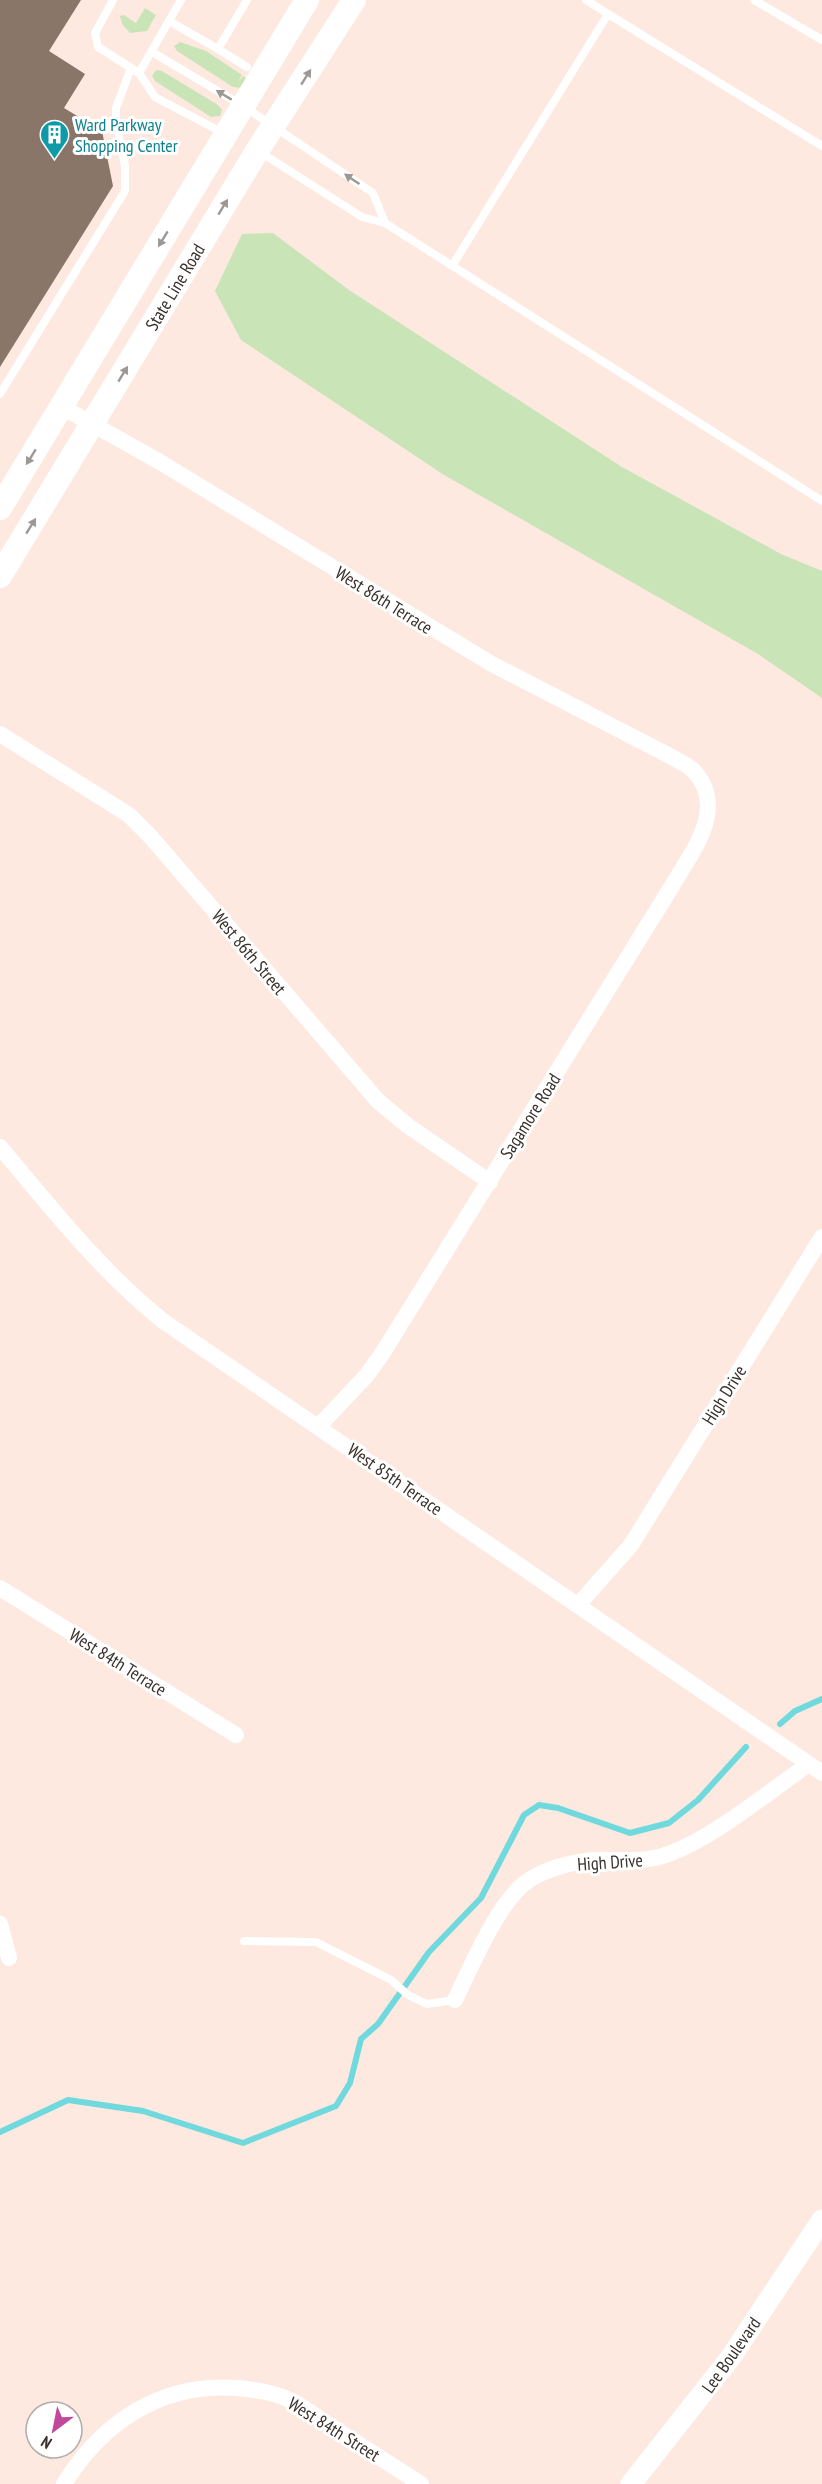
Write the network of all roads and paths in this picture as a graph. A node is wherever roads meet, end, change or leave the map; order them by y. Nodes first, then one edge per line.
1 (113, 0) edge
2 (181, 0) edge
3 (247, 0) edge
4 (307, 0) edge
5 (354, 0) edge
6 (586, 0) edge
7 (754, 0) edge
8 (608, 14) junction
9 (169, 21) junction
10 (822, 40) edge
11 (218, 48) junction
12 (152, 52) junction
13 (247, 67) dead end
14 (135, 70) junction
15 (243, 106) junction
16 (274, 126) junction
17 (225, 135) junction
18 (822, 146) edge
19 (257, 151) junction
20 (385, 224) junction
21 (452, 266) junction
22 (0, 394) edge
23 (62, 407) junction
24 (93, 425) junction
25 (822, 501) edge
26 (0, 508) edge
27 (0, 576) edge
28 (0, 734) edge
29 (706, 789) joint
30 (0, 1148) edge
31 (490, 1182) junction
32 (822, 1237) edge
33 (318, 1427) junction
34 (0, 1589) edge
35 (578, 1605) junction
36 (236, 1735) dead end
37 (815, 1769) edge
38 (0, 1924) edge
39 (244, 1941) dead end
40 (9, 1958) dead end
41 (455, 2000) joint
42 (822, 2220) edge
43 (64, 2484) edge
44 (421, 2484) edge
45 (631, 2484) edge

1 - 14 lane
2 - 9 lane
3 - 11 lane
4 - 15 main road, State Line Road
16 -> 5 main road, State Line Road
6 - 8 lane
7 - 10 lane
8 - 18 lane
8 - 21 lane
9 - 11 lane
9 - 12 lane
11 - 13 lane
12 - 14 lane
15 -> 12 lane
14 - 17 lane
14 - 22 lane
15 - 16 lane
15 - 17 main road, State Line Road
16 - 19 main road, State Line Road
20 -> 16 lane
17 -> 23 main road, State Line Road
19 - 20 lane
24 -> 19 main road, State Line Road
20 - 21 lane
21 - 25 lane
23 - 24 street, West 86th Terrace
23 -> 26 main road, State Line Road
27 -> 24 main road, State Line Road
24 - 29 street, West 86th Terrace
28 - 31 street, West 86th Street
29 - 31 street, Sagamore Road
30 - 33 street, West 85th Terrace
31 - 33 street, Sagamore Road
32 - 35 street, High Drive
33 - 35 street, West 85th Terrace
34 - 36 street, West 84th Terrace
35 - 37 street, West 85th Terrace
37 - 41 street, High Drive
38 - 40 street
39 - 41 lane
42 - 45 street, Lee Boulevard
43 - 44 street, West 84th Street

